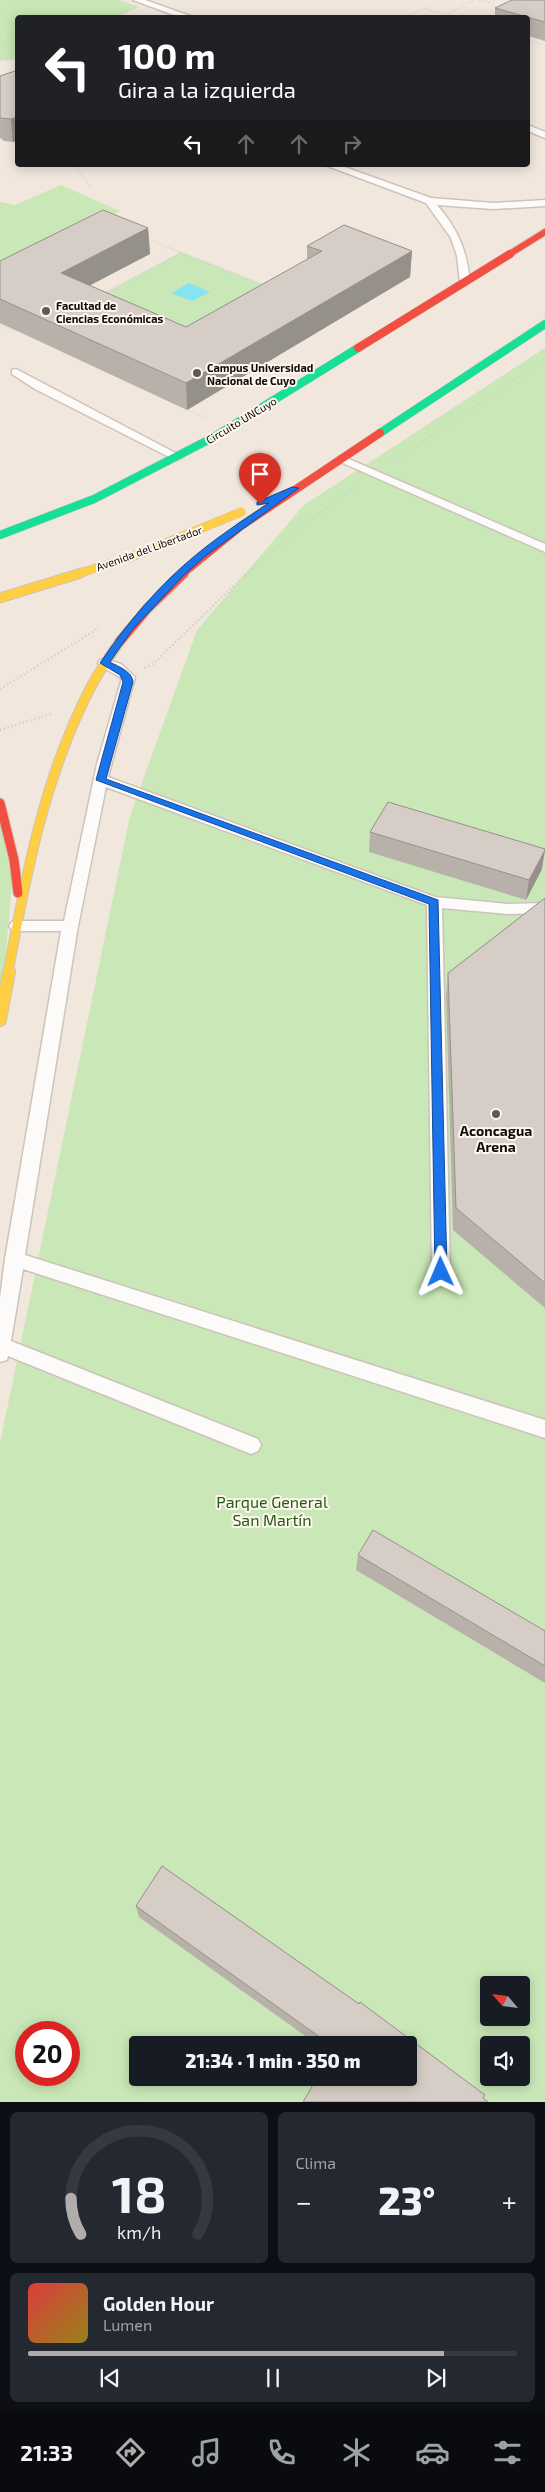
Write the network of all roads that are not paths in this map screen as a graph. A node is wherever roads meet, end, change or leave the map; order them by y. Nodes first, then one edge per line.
1 (137, 0) edge
2 (183, 15) edge
3 (530, 129) edge
4 (545, 135) edge
5 (336, 167) edge
6 (429, 201) junction
7 (545, 203) edge
8 (545, 232) edge
9 (465, 282) junction
10 (545, 324) edge
11 (16, 372) dead end
12 (178, 457) junction
13 (342, 459) junction
14 (295, 488) junction
15 (0, 535) edge
16 (545, 548) edge
17 (0, 598) edge
18 (105, 663) junction
19 (101, 780) junction
20 (0, 804) edge
21 (434, 902) junction
22 (545, 908) edge
23 (18, 919) junction
24 (70, 926) junction
25 (0, 1020) edge
26 (14, 1259) junction
27 (441, 1272) dead end
28 (1, 1350) edge
29 (545, 1429) edge
30 (251, 1445) dead end

1 - 2 lane
3 - 4 lane
5 - 6 lane
6 - 7 lane
6 - 9 lane
8 - 9 main road, Circuito UNCuyo
9 - 12 main road, Circuito UNCuyo
10 - 13 main road, Avenida del Libertador
11 - 12 lane
12 - 15 main road, Circuito UNCuyo
13 - 14 main road, Avenida del Libertador
13 - 16 lane
14 - 17 main road, Avenida del Libertador
14 - 18 main road, Avenida del Libertador
18 - 19 lane
18 - 23 main road, Avenida del Libertador
19 - 21 lane
19 - 24 lane
20 - 23 main road
21 - 22 lane
21 - 27 lane
23 - 24 lane
23 - 25 main road, Avenida del Libertador
24 - 26 lane
26 - 28 lane
26 - 29 lane
28 - 30 lane

